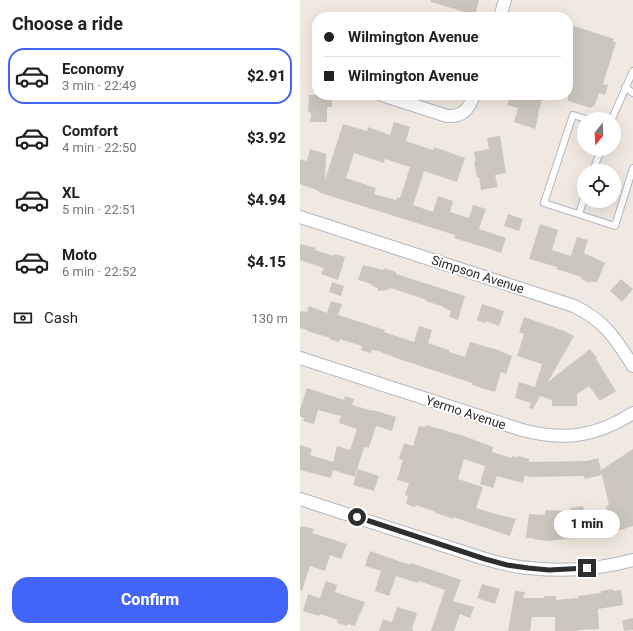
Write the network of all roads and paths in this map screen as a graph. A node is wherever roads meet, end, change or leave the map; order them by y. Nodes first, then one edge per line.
1 (505, 0) edge
2 (501, 12) edge
3 (633, 71) edge
4 (626, 87) junction
5 (633, 93) edge
6 (397, 100) edge
7 (472, 100) edge
8 (615, 112) edge
9 (577, 116) edge
10 (633, 168) edge
11 (581, 208) edge
12 (579, 214) junction
13 (300, 217) edge
14 (300, 358) edge
15 (633, 366) edge
16 (633, 413) edge
17 (300, 499) edge
18 (633, 560) edge

1 - 2 street
3 - 4 lane
4 - 5 lane
4 - 8 lane
6 - 7 street
9 - 12 lane
10 - 12 lane
11 - 12 lane
13 - 15 street, Simpson Avenue
14 - 16 street, Yermo Avenue
17 - 18 street

